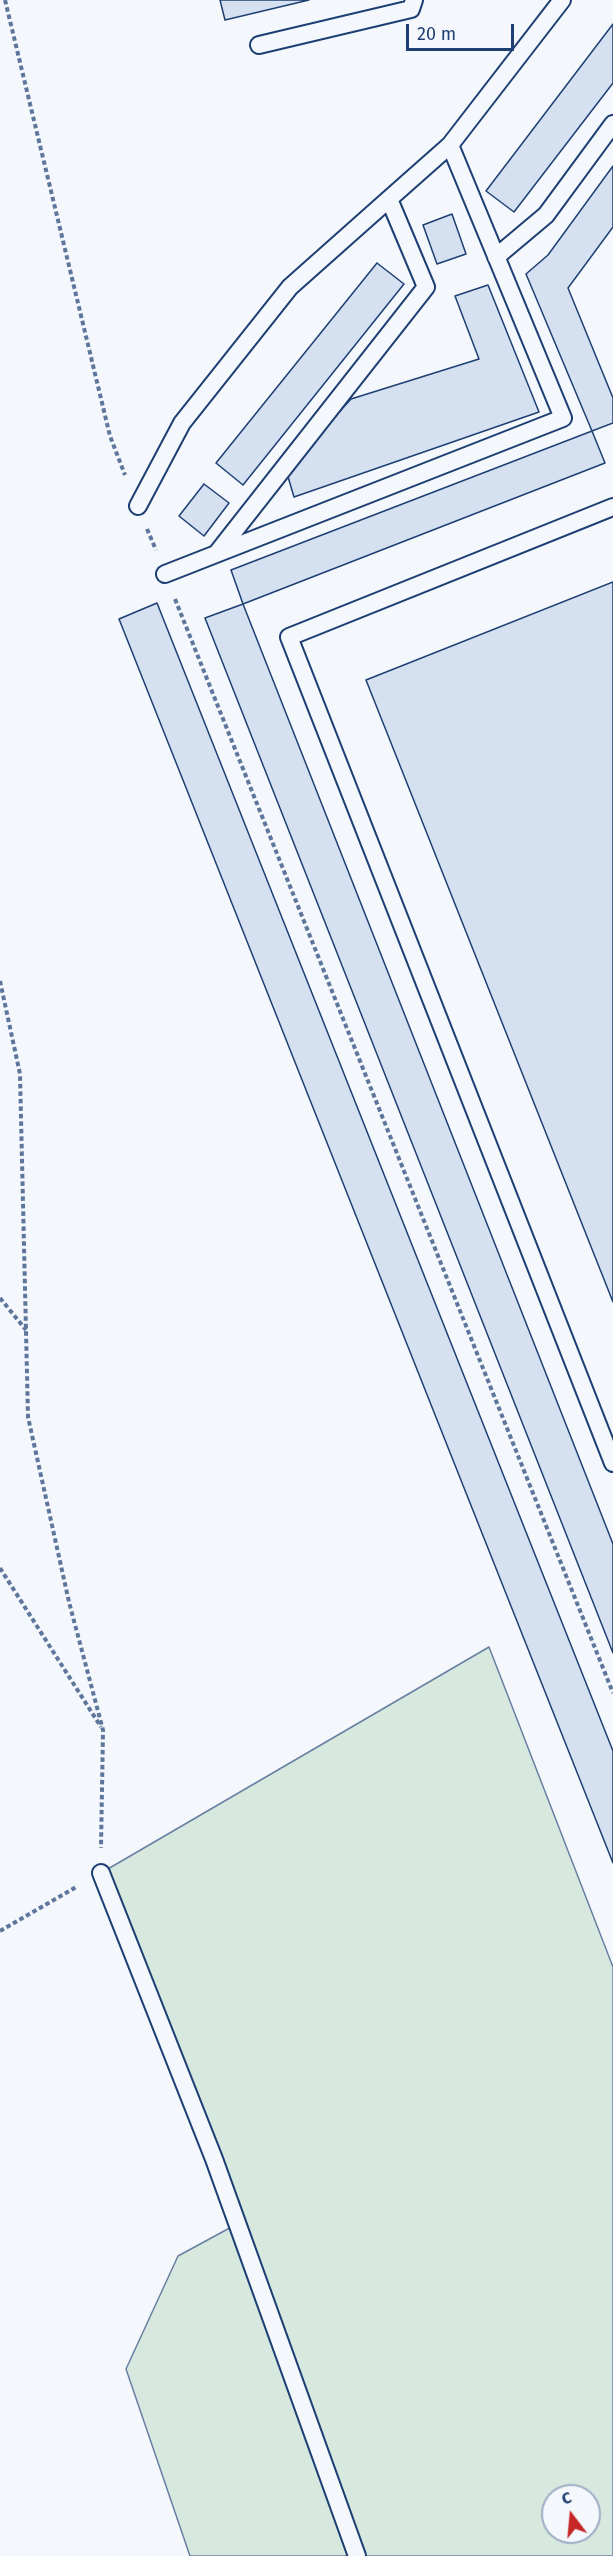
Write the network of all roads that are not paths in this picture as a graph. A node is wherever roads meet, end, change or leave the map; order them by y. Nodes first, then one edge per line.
1 (414, 0) edge
2 (562, 0) edge
3 (259, 45) dead end
4 (613, 124) edge
5 (450, 145) junction
6 (389, 199) junction
7 (496, 257) junction
8 (138, 506) road end
9 (613, 507) edge
10 (216, 553) junction
11 (165, 574) road end
12 (613, 1462) edge
13 (101, 1873) road end
14 (357, 2556) edge

1 - 3 lane
2 - 5 lane
4 - 7 lane
5 - 6 lane
5 - 7 lane
6 - 8 lane
6 - 10 lane
7 - 10 lane
9 - 12 lane
10 - 11 lane
13 - 14 lane

